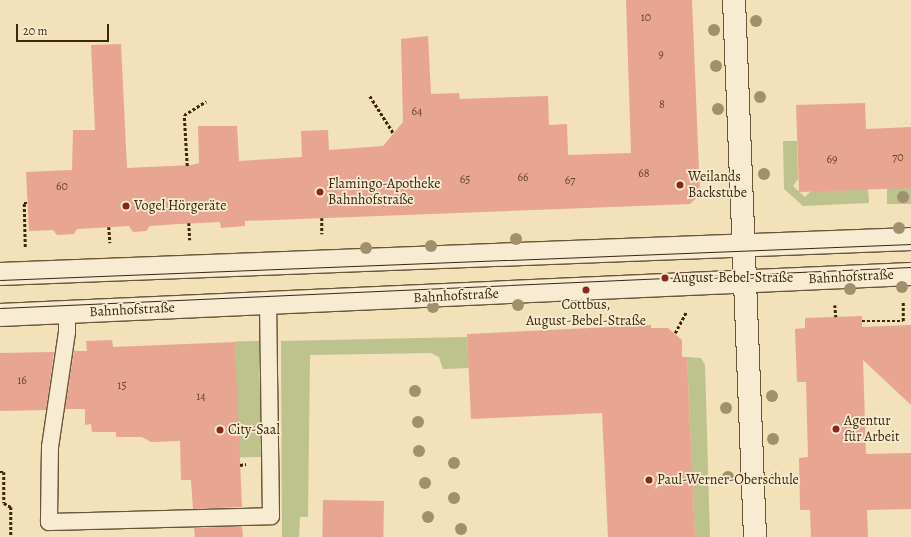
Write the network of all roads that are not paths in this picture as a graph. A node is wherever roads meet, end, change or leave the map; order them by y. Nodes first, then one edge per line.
1 (734, 0) edge
2 (911, 239) edge
3 (745, 246) junction
4 (0, 274) edge
5 (911, 274) edge
6 (747, 282) junction
7 (268, 304) junction
8 (67, 313) junction
9 (0, 315) edge
10 (755, 537) edge

1 - 3 street
2 - 3 street
3 - 4 street
3 - 6 street
5 - 6 street, Bahnhofstraße
6 - 7 street, Bahnhofstraße
6 - 10 street
7 - 8 street, Bahnhofstraße
7 - 8 lane
8 - 9 street, Bahnhofstraße

